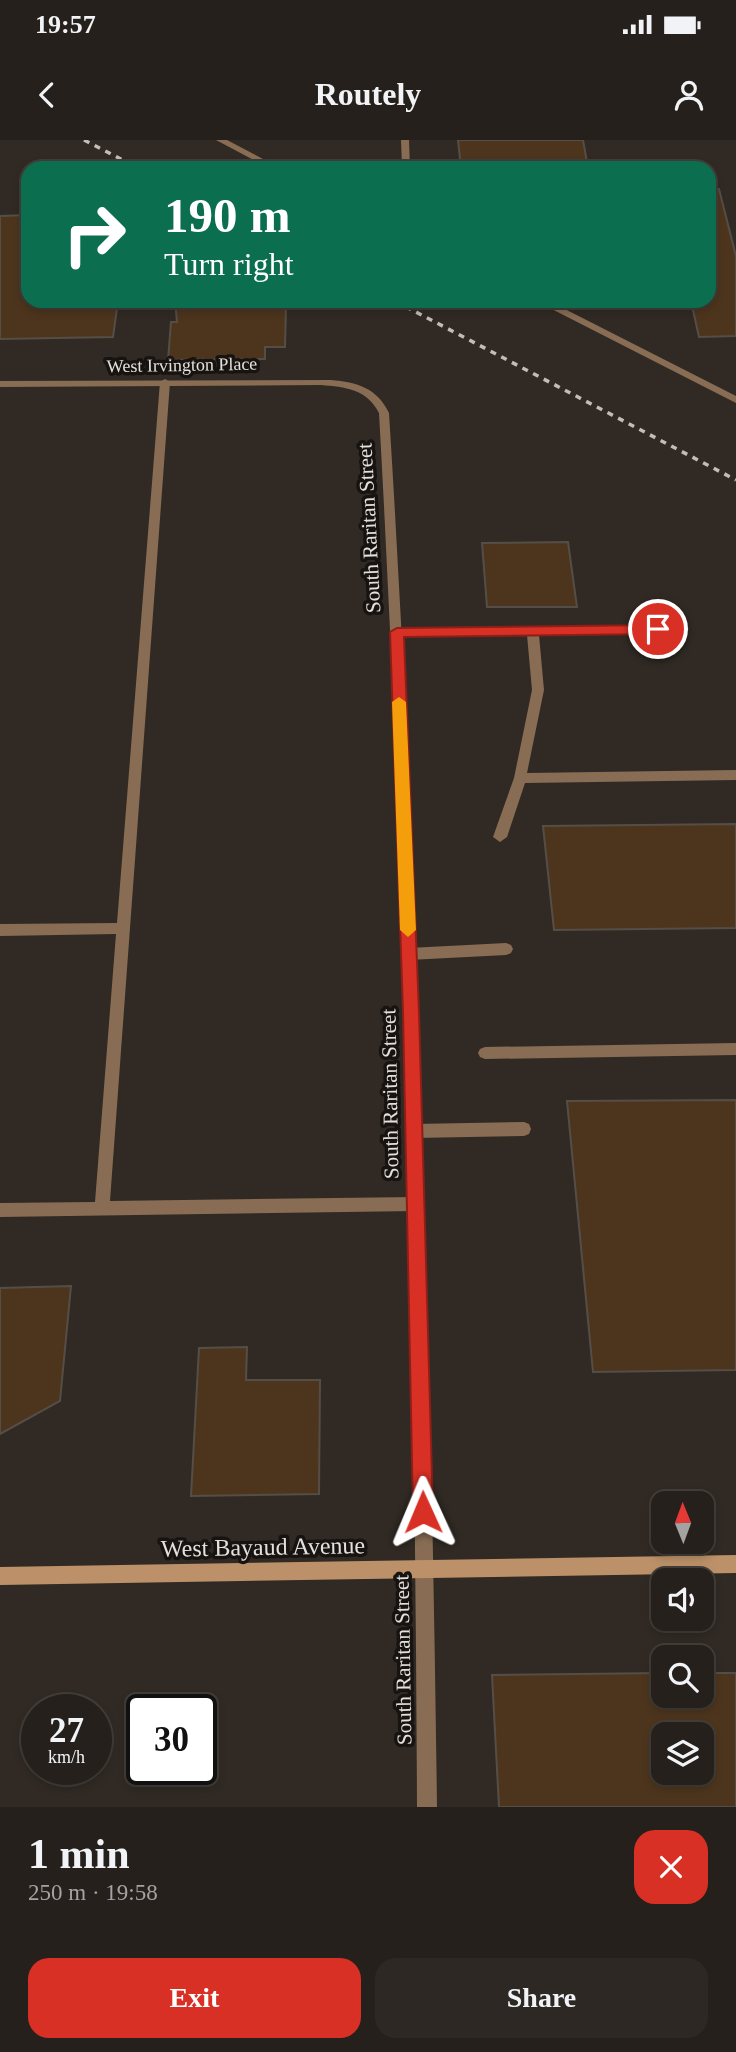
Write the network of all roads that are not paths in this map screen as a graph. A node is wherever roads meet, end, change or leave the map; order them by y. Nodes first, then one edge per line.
1 (220, 140) edge
2 (405, 140) edge
3 (262, 161) edge
4 (406, 161) edge
5 (555, 308) edge
6 (165, 382) junction
7 (0, 384) edge
8 (365, 388) joint
9 (736, 400) edge
10 (682, 629) dead end
11 (533, 631) junction
12 (397, 632) junction
13 (736, 775) edge
14 (520, 778) junction
15 (500, 837) dead end
16 (123, 928) junction
17 (0, 930) edge
18 (506, 949) dead end
19 (409, 954) junction
20 (736, 1049) edge
21 (485, 1053) dead end
22 (524, 1129) dead end
23 (414, 1131) junction
24 (415, 1204) junction
25 (102, 1208) junction
26 (0, 1210) edge
27 (736, 1564) edge
28 (425, 1570) junction
29 (0, 1576) edge
30 (427, 1807) edge

1 - 3 street
2 - 4 street
5 - 9 street
6 - 7 street, West Irvington Place
6 - 8 street, West Irvington Place
6 - 16 street
8 - 12 street, South Raritan Street
10 - 11 street
11 - 12 street
11 - 14 street
12 - 19 street, South Raritan Street
13 - 14 street
14 - 15 street
16 - 17 street
16 - 25 street
18 - 19 street
19 - 23 street, South Raritan Street
20 - 21 street
22 - 23 street
23 - 24 street, South Raritan Street
24 - 25 street
24 - 28 street, South Raritan Street
25 - 26 street
27 - 28 street, West Bayaud Avenue
28 - 29 street, West Bayaud Avenue
28 - 30 street, South Raritan Street

